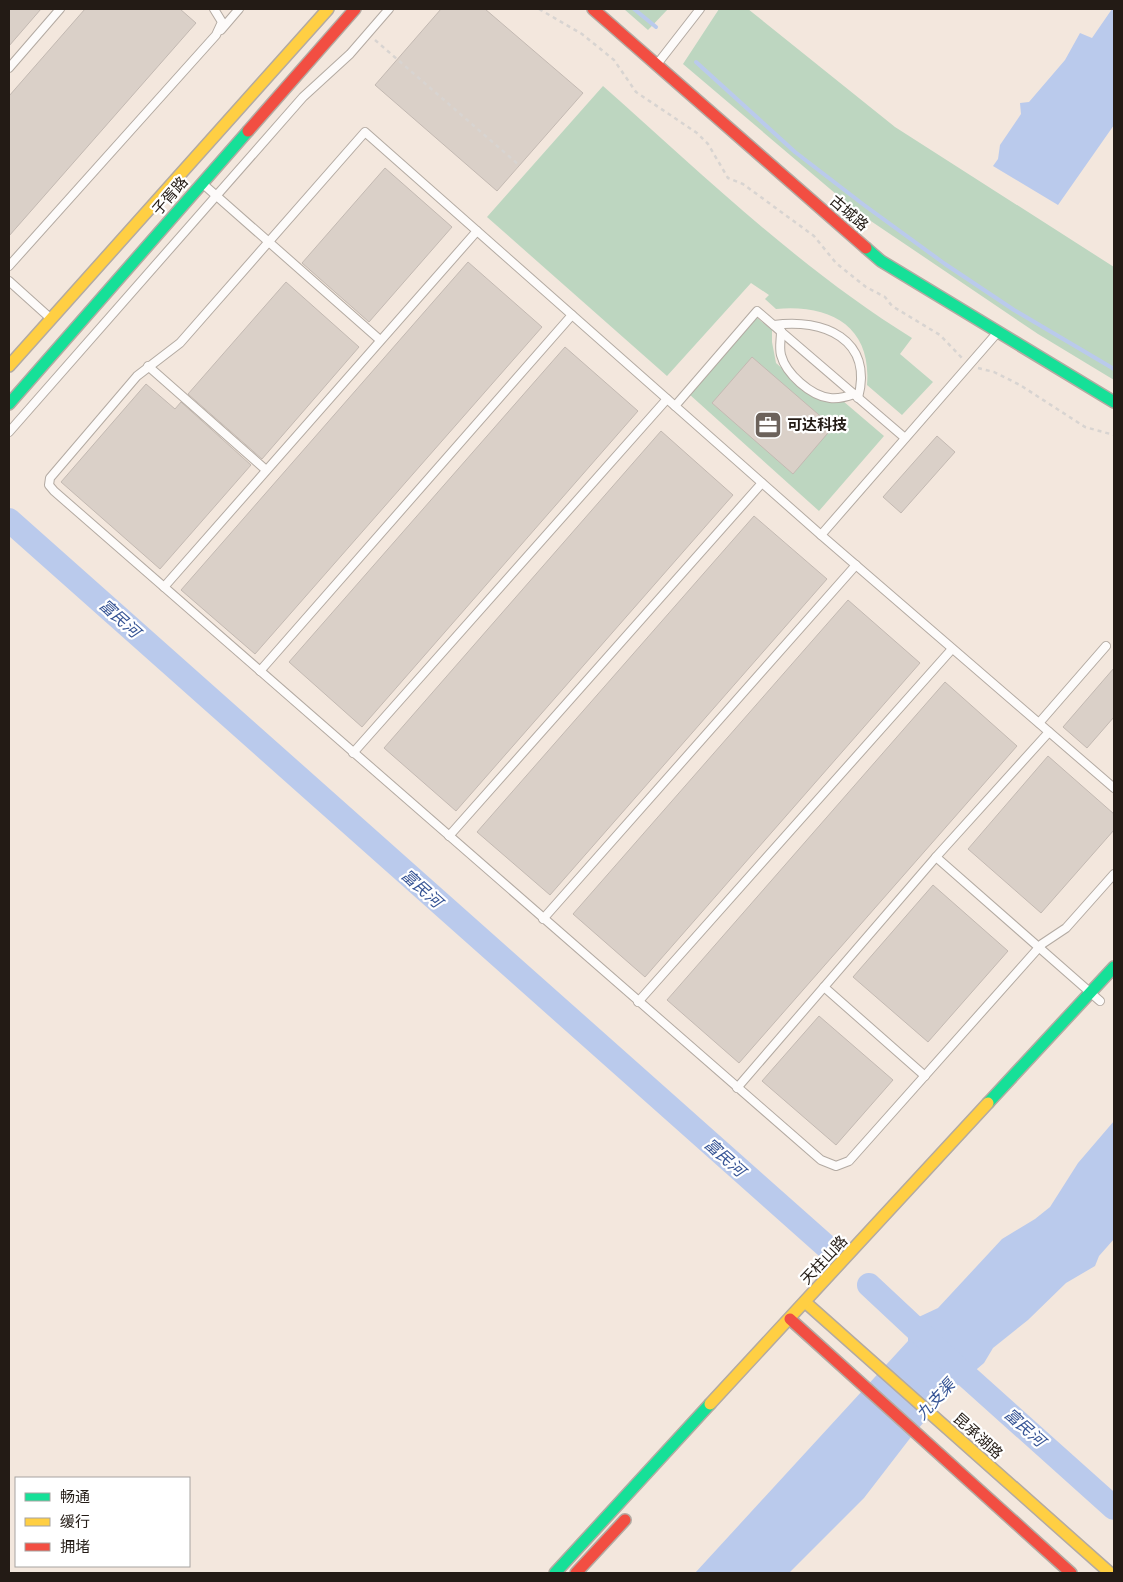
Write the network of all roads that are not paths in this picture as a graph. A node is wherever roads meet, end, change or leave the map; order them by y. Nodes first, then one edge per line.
1 (60, 9) edge
2 (214, 9) edge
3 (239, 9) edge
4 (328, 9) edge
5 (355, 9) edge
6 (389, 9) edge
7 (593, 9) edge
8 (610, 9) edge
9 (700, 9) edge
10 (216, 35) junction
11 (660, 60) junction
12 (9, 68) edge
13 (202, 183) junction
14 (216, 196) junction
15 (476, 231) junction
16 (268, 242) junction
17 (9, 266) edge
18 (9, 281) edge
19 (572, 315) junction
20 (51, 318) junction
21 (774, 325) junction
22 (1001, 328) junction
23 (781, 332) junction
24 (380, 340) junction
25 (9, 366) edge
26 (148, 366) junction
27 (1114, 390) edge
28 (856, 396) junction
29 (667, 399) junction
30 (1114, 402) edge
31 (9, 404) edge
32 (675, 406) junction
33 (9, 432) edge
34 (905, 438) junction
35 (266, 470) junction
36 (762, 483) junction
37 (821, 535) junction
38 (856, 565) junction
39 (164, 587) junction
40 (1106, 646) dead end
41 (952, 649) junction
42 (260, 671) junction
43 (1039, 723) junction
44 (1049, 732) junction
45 (353, 752) junction
46 (1114, 788) edge
47 (449, 836) junction
48 (936, 858) junction
49 (1114, 874) edge
50 (543, 919) junction
51 (1039, 947) junction
52 (1114, 967) edge
53 (824, 987) junction
54 (1110, 990) dead end
55 (1090, 993) junction
56 (638, 1002) junction
57 (1096, 1004) joint
58 (925, 1076) junction
59 (737, 1088) junction
60 (805, 1302) junction
61 (818, 1306) junction
62 (790, 1318) junction
63 (796, 1331) junction
64 (635, 1508) dead end
65 (555, 1573) edge
66 (576, 1573) edge
67 (1071, 1573) edge
68 (1110, 1573) edge

1 - 12 lane
2 - 10 lane
3 - 10 lane
4 - 20 street, 子胥路
5 - 13 street, 子胥路
6 - 14 lane
7 - 11 street, 古城路
8 - 11 street, 古城路
9 - 11 lane
10 - 17 lane
11 - 22 street, 古城路
13 - 14 lane
13 - 31 street, 子胥路
14 - 16 lane
14 - 33 lane
15 - 16 lane
15 - 19 lane
15 - 24 lane
16 - 24 lane
16 - 26 lane
18 - 20 lane
19 - 29 lane
19 - 42 lane
20 - 25 street, 子胥路
21 - 23 lane
21 - 28 lane
21 - 32 lane
22 - 27 street, 古城路
22 - 30 street, 古城路
22 - 34 lane
23 - 28 lane
23 - 28 lane
24 - 35 lane
26 - 35 lane
26 - 39 lane
28 - 34 lane
29 - 32 lane
29 - 45 lane
32 - 36 lane
34 - 37 lane
35 - 39 lane
36 - 37 lane
36 - 47 lane
37 - 38 lane
38 - 41 lane
38 - 50 lane
39 - 42 lane
40 - 43 lane
41 - 43 lane
41 - 56 lane
42 - 45 lane
43 - 44 lane
44 - 46 lane
44 - 48 lane
45 - 47 lane
47 - 50 lane
48 - 51 lane
48 - 53 lane
49 - 51 lane
50 - 56 lane
51 - 55 lane
51 - 58 lane
52 - 55 street, 天柱山路
53 - 58 lane
53 - 59 lane
54 - 57 street
55 - 57 lane
55 - 60 street, 天柱山路
56 - 59 lane
58 - 59 lane
60 - 61 street, 昆承湖路
60 - 62 street, 天柱山路
61 - 63 street, 天柱山路
61 - 68 street, 昆承湖路
62 - 63 street
62 - 65 street, 天柱山路
63 - 67 street
64 - 66 street

